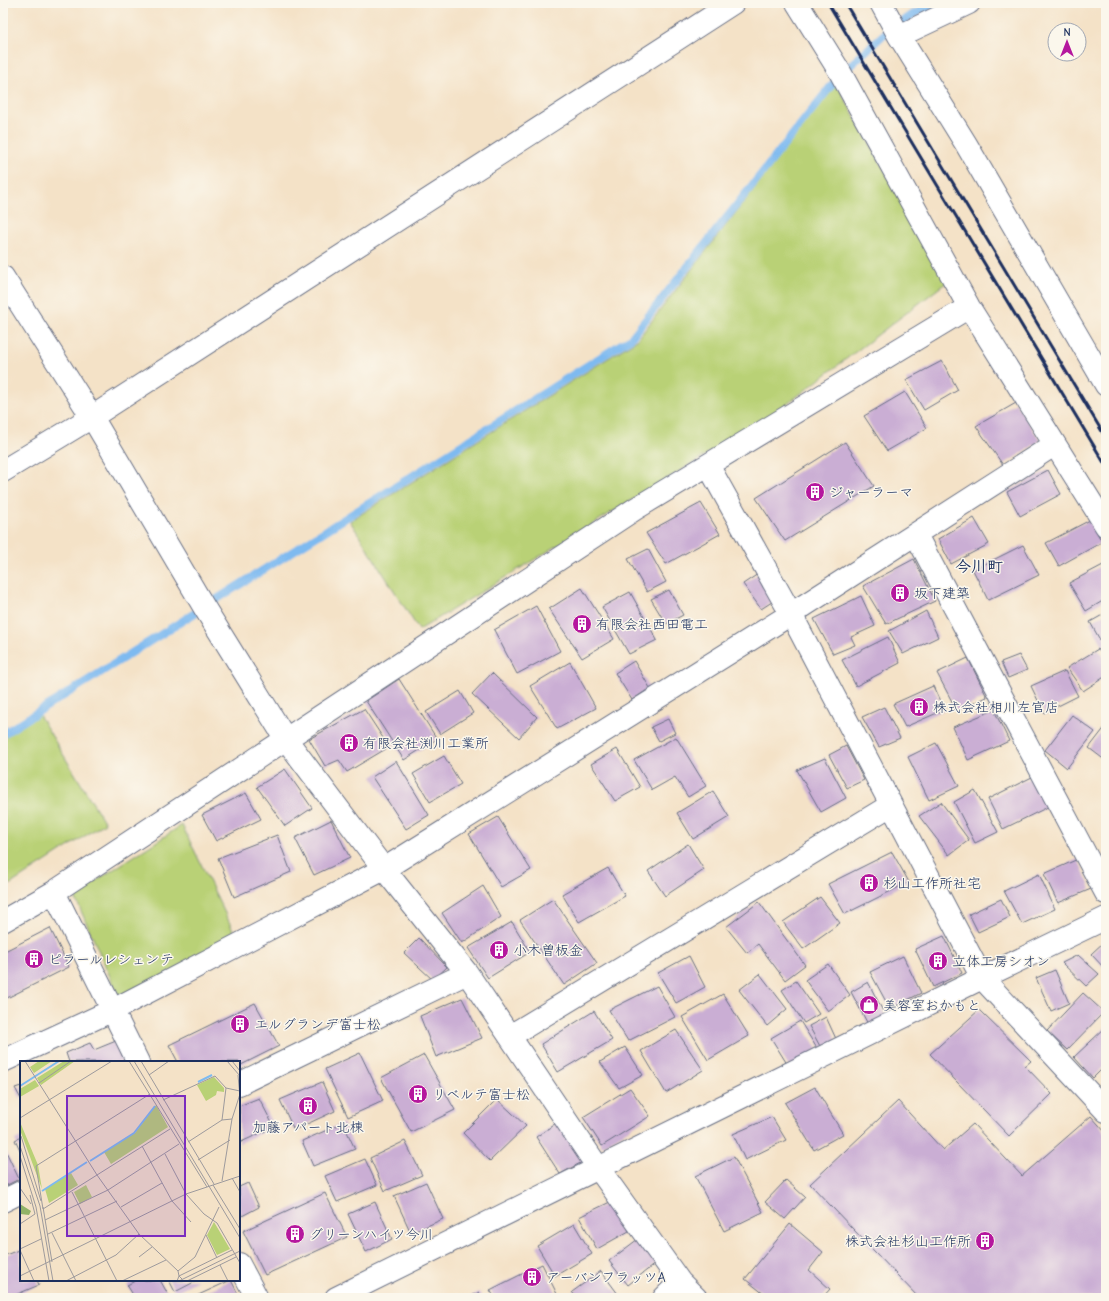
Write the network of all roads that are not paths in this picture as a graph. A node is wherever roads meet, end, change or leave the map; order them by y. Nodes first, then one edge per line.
1 (733, 3) edge
2 (797, 3) edge
3 (881, 3) edge
4 (969, 3) edge
5 (899, 36) junction
6 (3, 277) edge
7 (969, 307) junction
8 (1106, 385) edge
9 (92, 417) junction
10 (1054, 445) junction
11 (708, 465) junction
12 (3, 471) edge
13 (1106, 526) edge
14 (916, 535) junction
15 (791, 614) junction
16 (285, 738) junction
17 (891, 805) junction
18 (384, 869) junction
19 (54, 892) junction
20 (1106, 893) edge
21 (1106, 918) edge
22 (3, 921) edge
23 (466, 973) junction
24 (982, 978) junction
25 (113, 1010) junction
26 (510, 1036) junction
27 (3, 1061) edge
28 (138, 1061) edge
29 (240, 1084) edge
30 (1106, 1111) edge
31 (598, 1169) junction
32 (20, 1192) edge
33 (3, 1201) edge
34 (240, 1266) edge
35 (680, 1282) junction
36 (257, 1298) edge
37 (336, 1298) edge
38 (664, 1298) edge
39 (696, 1298) edge

1 - 9 street
2 - 7 street
3 - 5 street
4 - 5 street
5 - 8 street
6 - 9 street
7 - 10 street
7 - 11 street
9 - 12 street
9 - 16 street
10 - 13 street
10 - 14 street
11 - 15 street
11 - 16 street
14 - 15 street
14 - 20 street
15 - 17 street
15 - 18 street
16 - 18 street
16 - 19 street
17 - 24 street
17 - 26 street
18 - 23 street
18 - 25 street
19 - 22 street
19 - 25 street
21 - 24 street
23 - 26 street
23 - 29 street
24 - 30 street
24 - 31 street
25 - 27 street
25 - 28 street
26 - 31 street
31 - 35 street
31 - 37 street
32 - 33 street
34 - 36 street
35 - 38 street
35 - 39 street

